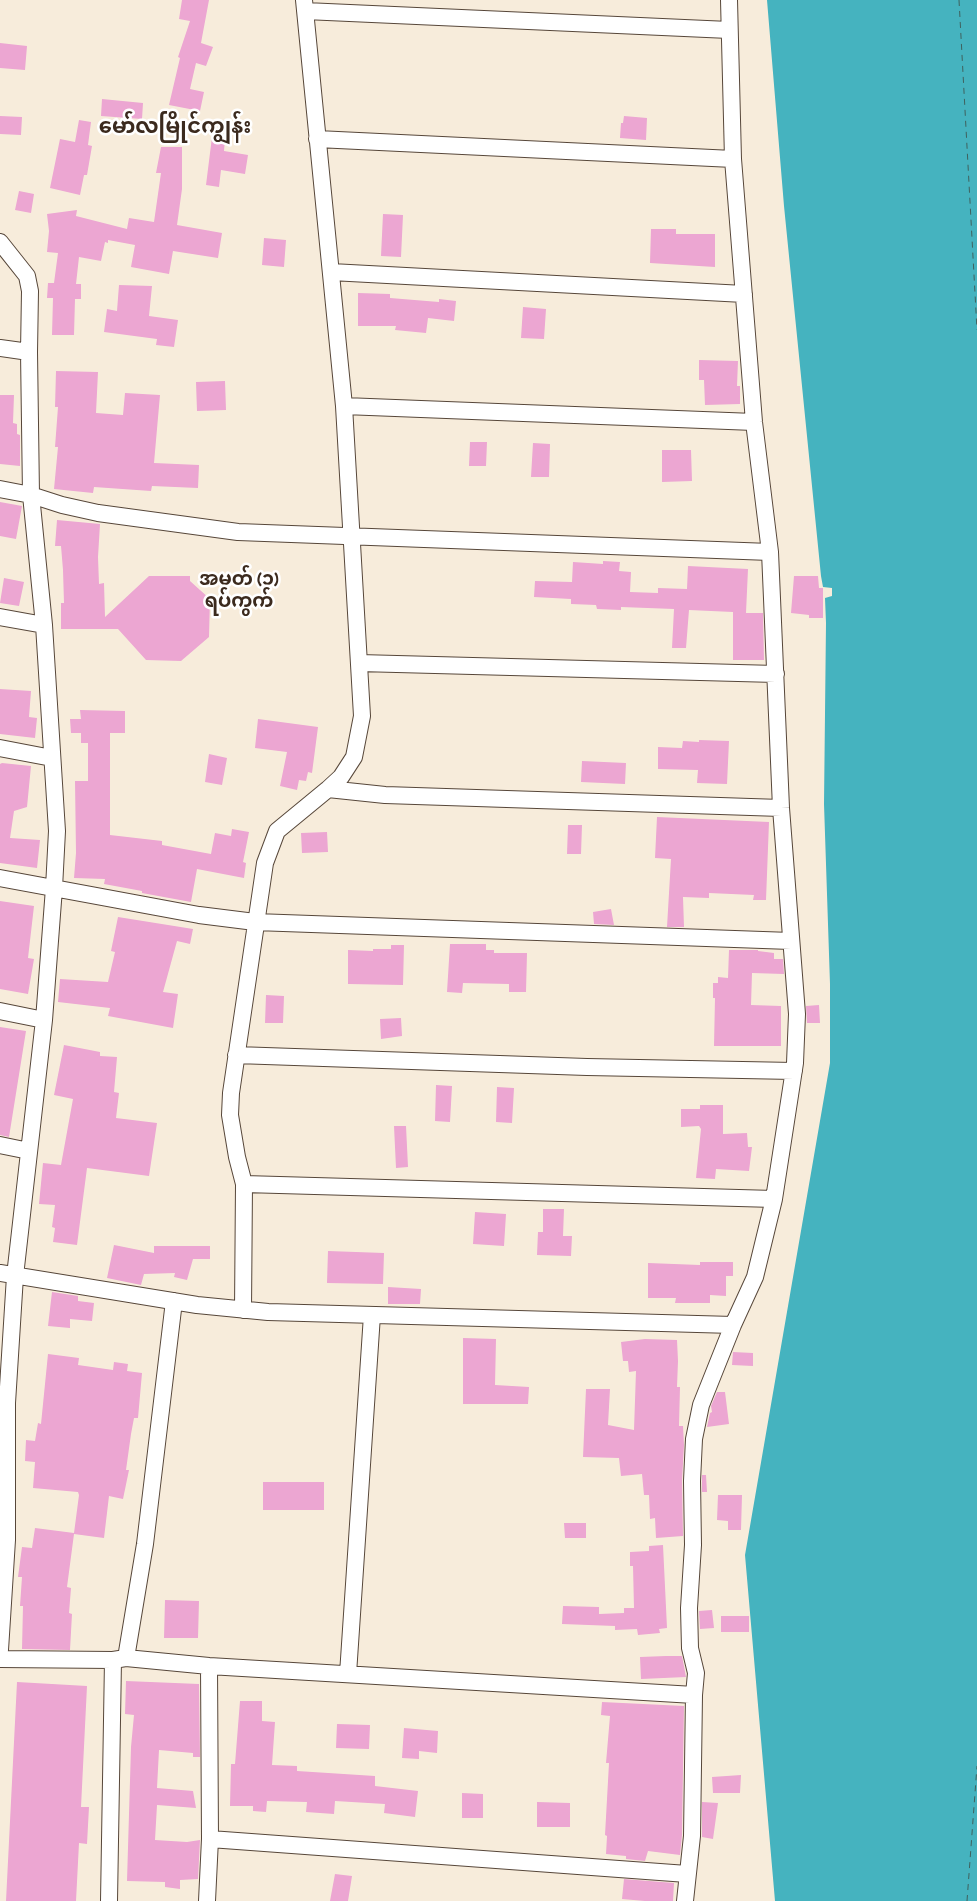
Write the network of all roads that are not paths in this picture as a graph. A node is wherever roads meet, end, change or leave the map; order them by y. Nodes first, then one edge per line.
1 (729, 0) edge
2 (304, 6) edge
3 (729, 30) junction
4 (317, 139) junction
5 (733, 159) junction
6 (0, 242) edge
7 (331, 272) junction
8 (744, 294) junction
9 (0, 348) edge
10 (29, 352) junction
11 (344, 406) junction
12 (754, 422) junction
13 (0, 489) edge
14 (31, 495) junction
15 (353, 537) junction
16 (770, 552) junction
17 (0, 617) edge
18 (44, 625) junction
19 (359, 663) junction
20 (776, 674) junction
21 (0, 748) edge
22 (52, 758) junction
23 (328, 789) junction
24 (781, 808) junction
25 (0, 878) edge
26 (54, 888) junction
27 (255, 922) junction
28 (791, 941) junction
29 (0, 1011) edge
30 (44, 1020) junction
31 (236, 1055) junction
32 (794, 1071) junction
33 (0, 1145) edge
34 (29, 1151) junction
35 (244, 1184) junction
36 (774, 1199) junction
37 (8, 1274) edge
38 (174, 1301) junction
39 (243, 1310) junction
40 (372, 1315) junction
41 (733, 1325) junction
42 (4, 1402) edge
43 (3, 1540) edge
44 (0, 1650) edge
45 (0, 1659) edge
46 (120, 1659) junction
47 (209, 1666) junction
48 (348, 1674) junction
49 (694, 1695) junction
50 (210, 1839) junction
51 (687, 1874) junction
52 (109, 1901) edge
53 (207, 1901) edge
54 (684, 1901) edge

1 - 3 street
2 - 3 street
2 - 4 street
3 - 5 street
4 - 5 street
4 - 7 street
5 - 8 street
6 - 10 street
7 - 8 street
7 - 11 street
8 - 12 street
9 - 10 street
10 - 14 street
11 - 12 street
11 - 15 street
12 - 16 street
13 - 14 street
14 - 15 street
14 - 18 street
15 - 16 street
15 - 19 street
16 - 20 street
17 - 18 street
18 - 22 street
19 - 20 street
19 - 23 street
20 - 24 street
21 - 22 street
22 - 26 street
23 - 24 street
23 - 27 street
24 - 28 street
25 - 26 street
26 - 27 street
26 - 30 street
27 - 28 street
27 - 31 street
28 - 32 street
29 - 30 street
30 - 34 street
31 - 32 street
31 - 35 street
32 - 36 street
33 - 34 street
34 - 37 street
35 - 36 street
35 - 39 street
36 - 41 street
37 - 38 street
37 - 42 street
38 - 39 street
38 - 46 street
39 - 40 street
40 - 41 street
40 - 48 street
41 - 49 street
42 - 43 street
43 - 44 street
45 - 46 street
46 - 47 street
46 - 52 street
47 - 48 street
47 - 50 street
48 - 49 street
49 - 51 street
50 - 51 street
50 - 53 street
51 - 54 street

